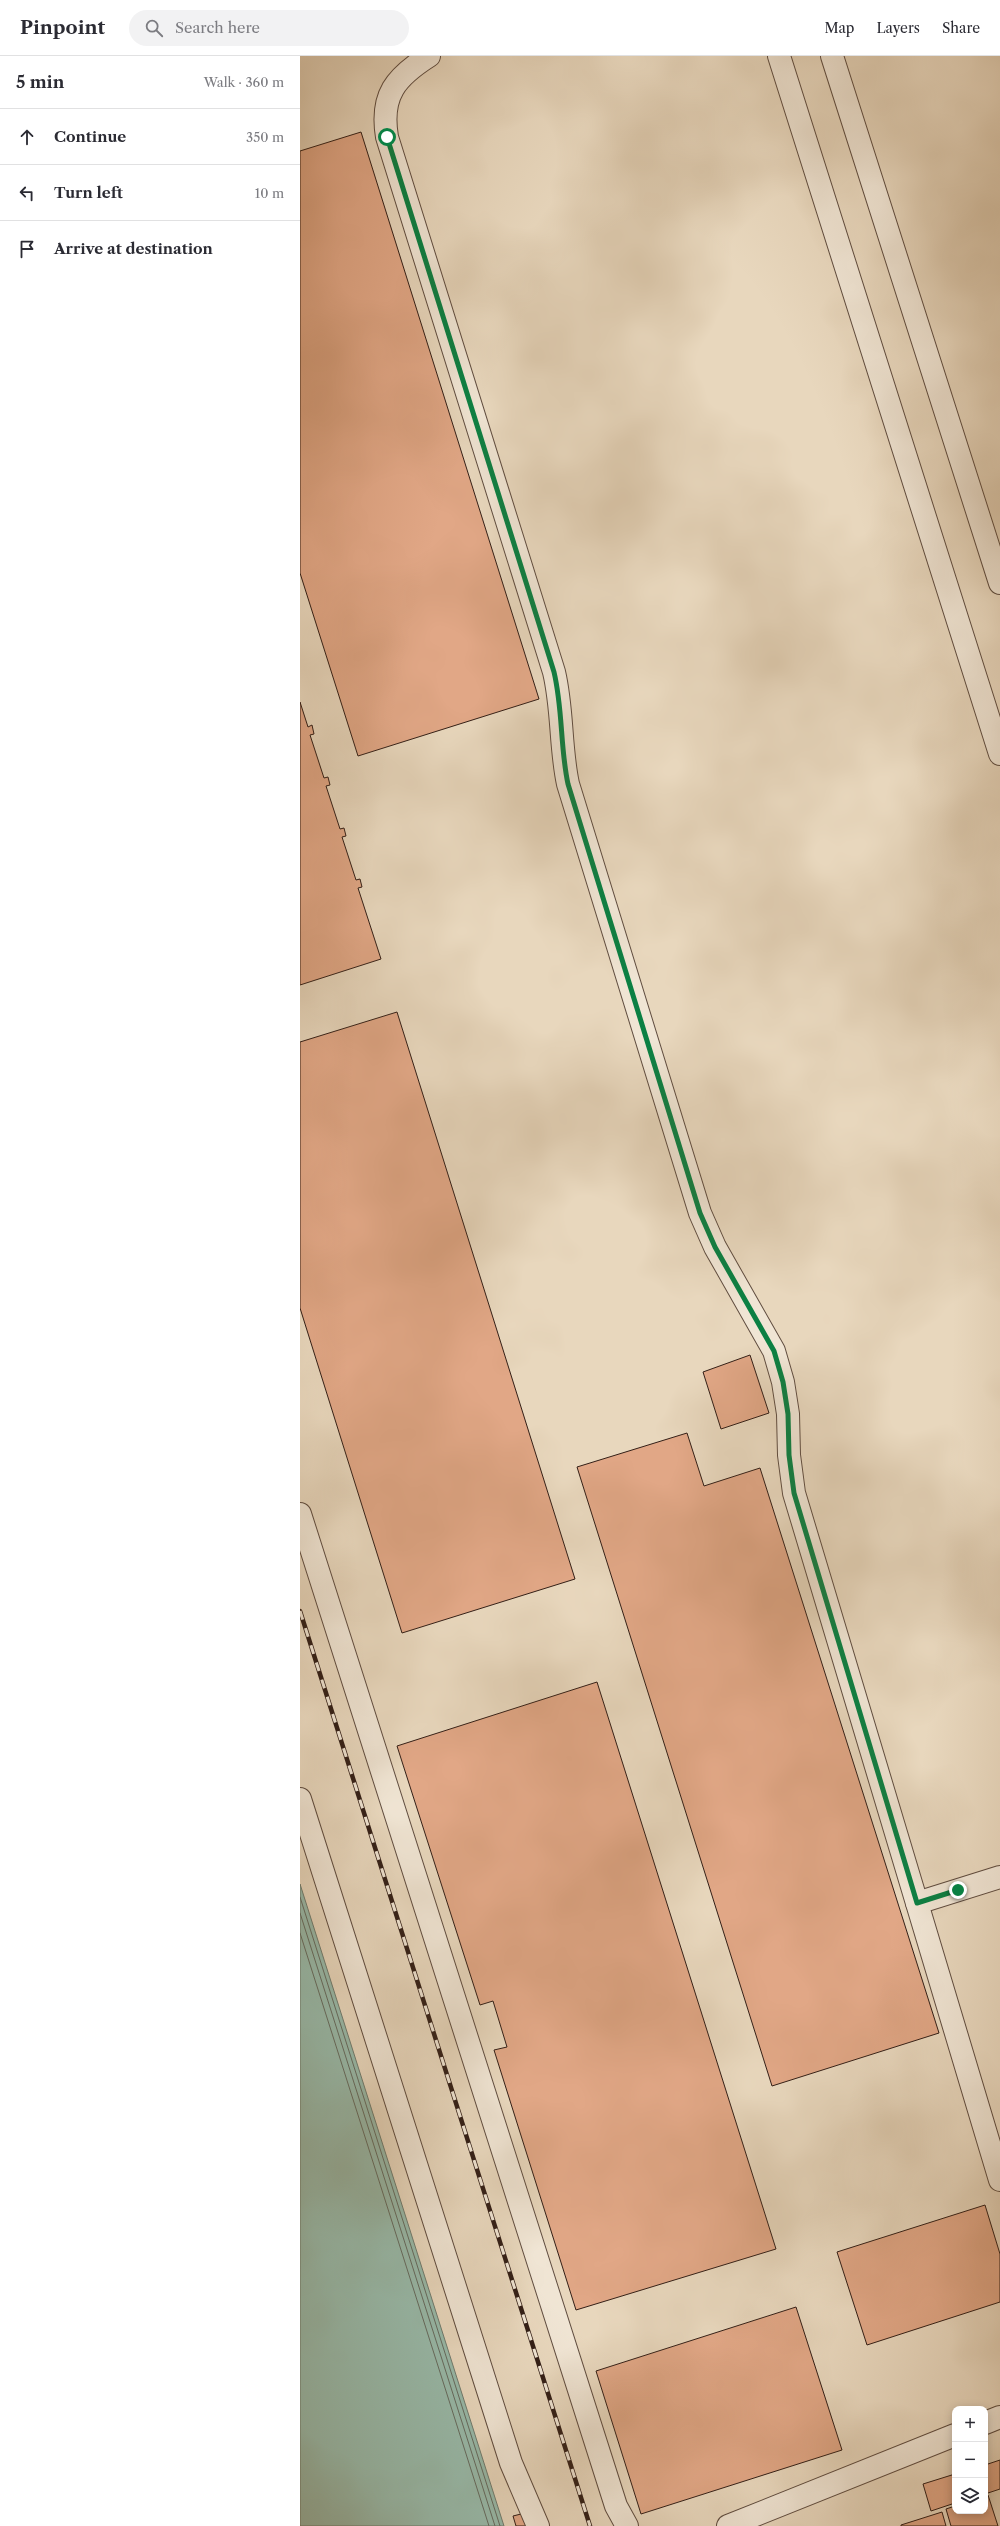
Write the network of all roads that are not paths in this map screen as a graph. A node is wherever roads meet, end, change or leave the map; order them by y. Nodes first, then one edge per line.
1 (429, 56) edge
2 (779, 56) edge
3 (832, 56) edge
4 (1000, 583) edge
5 (1000, 754) edge
6 (300, 1514) edge
7 (300, 1799) edge
8 (1000, 1877) edge
9 (917, 1903) junction
10 (1000, 2180) edge
11 (1000, 2417) edge
12 (988, 2422) edge
13 (952, 2436) edge
14 (538, 2526) edge
15 (627, 2526) edge
16 (728, 2526) edge

1 - 9 lane
2 - 5 lane
3 - 4 lane
6 - 15 lane
7 - 14 lane
8 - 9 lane
9 - 10 lane
11 - 12 lane
13 - 16 lane

